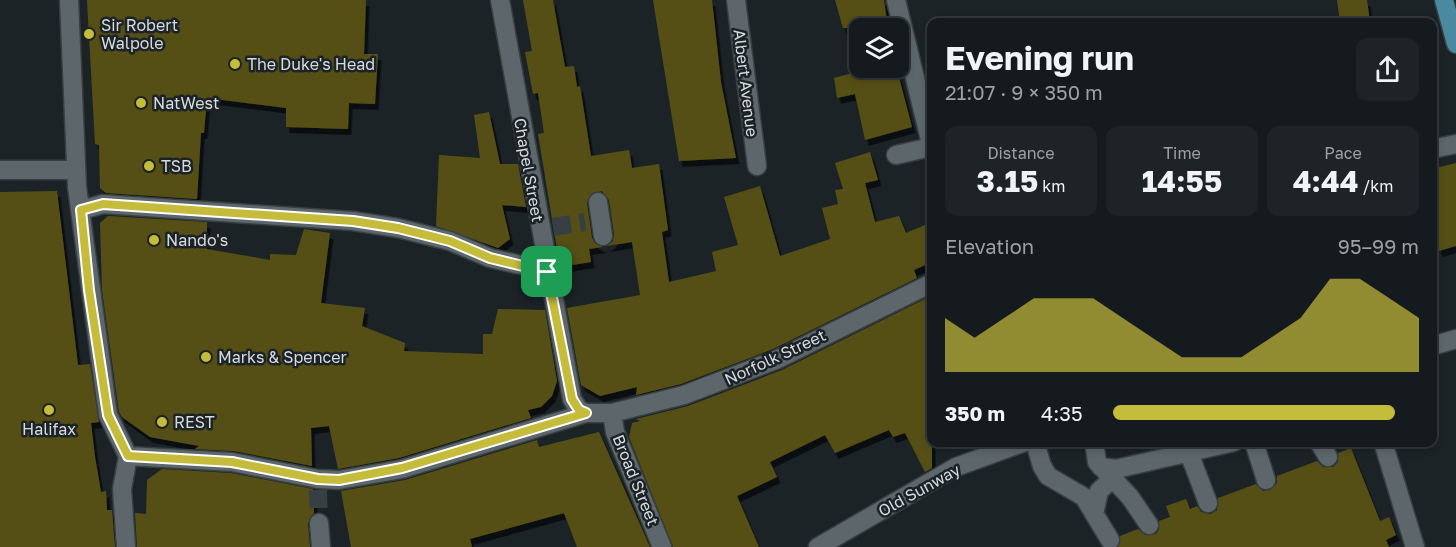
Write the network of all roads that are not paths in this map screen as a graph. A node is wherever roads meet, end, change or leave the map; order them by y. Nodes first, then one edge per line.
1 (69, 0) edge
2 (500, 0) edge
3 (736, 0) edge
4 (896, 0) edge
5 (1444, 0) edge
6 (1456, 44) edge
7 (927, 131) edge
8 (1456, 144) edge
9 (1437, 148) edge
10 (927, 149) edge
11 (896, 155) dead end
12 (757, 166) dead end
13 (0, 170) edge
14 (76, 170) junction
15 (81, 210) junction
16 (547, 272) junction
17 (927, 289) edge
18 (586, 413) junction
19 (612, 413) junction
20 (1011, 447) edge
21 (1036, 447) edge
22 (1094, 447) edge
23 (1214, 447) edge
24 (1256, 447) edge
25 (1385, 447) edge
26 (1190, 453) junction
27 (128, 456) junction
28 (1107, 473) junction
29 (1266, 480) dead end
30 (1208, 502) dead end
31 (1095, 510) junction
32 (319, 523) tunnel mouth
33 (1149, 525) dead end
34 (1110, 540) dead end
35 (126, 547) edge
36 (321, 547) edge
37 (662, 547) edge
38 (818, 547) edge
39 (1415, 547) edge

1 - 14 street
2 - 16 street, Chapel Street
3 - 12 street, Albert Avenue
4 - 7 street
5 - 6 main road
8 - 9 street
10 - 11 street
13 - 14 street
14 - 15 street
15 - 16 street
15 - 27 street
16 - 18 street, Chapel Street
17 - 19 street, Norfolk Street
18 - 19 street
18 - 27 street
19 - 37 street, Broad Street
20 - 38 street, Old Sunway
21 - 31 street
22 - 28 street
23 - 26 street
24 - 29 street
25 - 39 street
26 - 28 street
26 - 30 street
27 - 35 street
28 - 31 street
28 - 33 street
31 - 34 street
32 - 36 street

